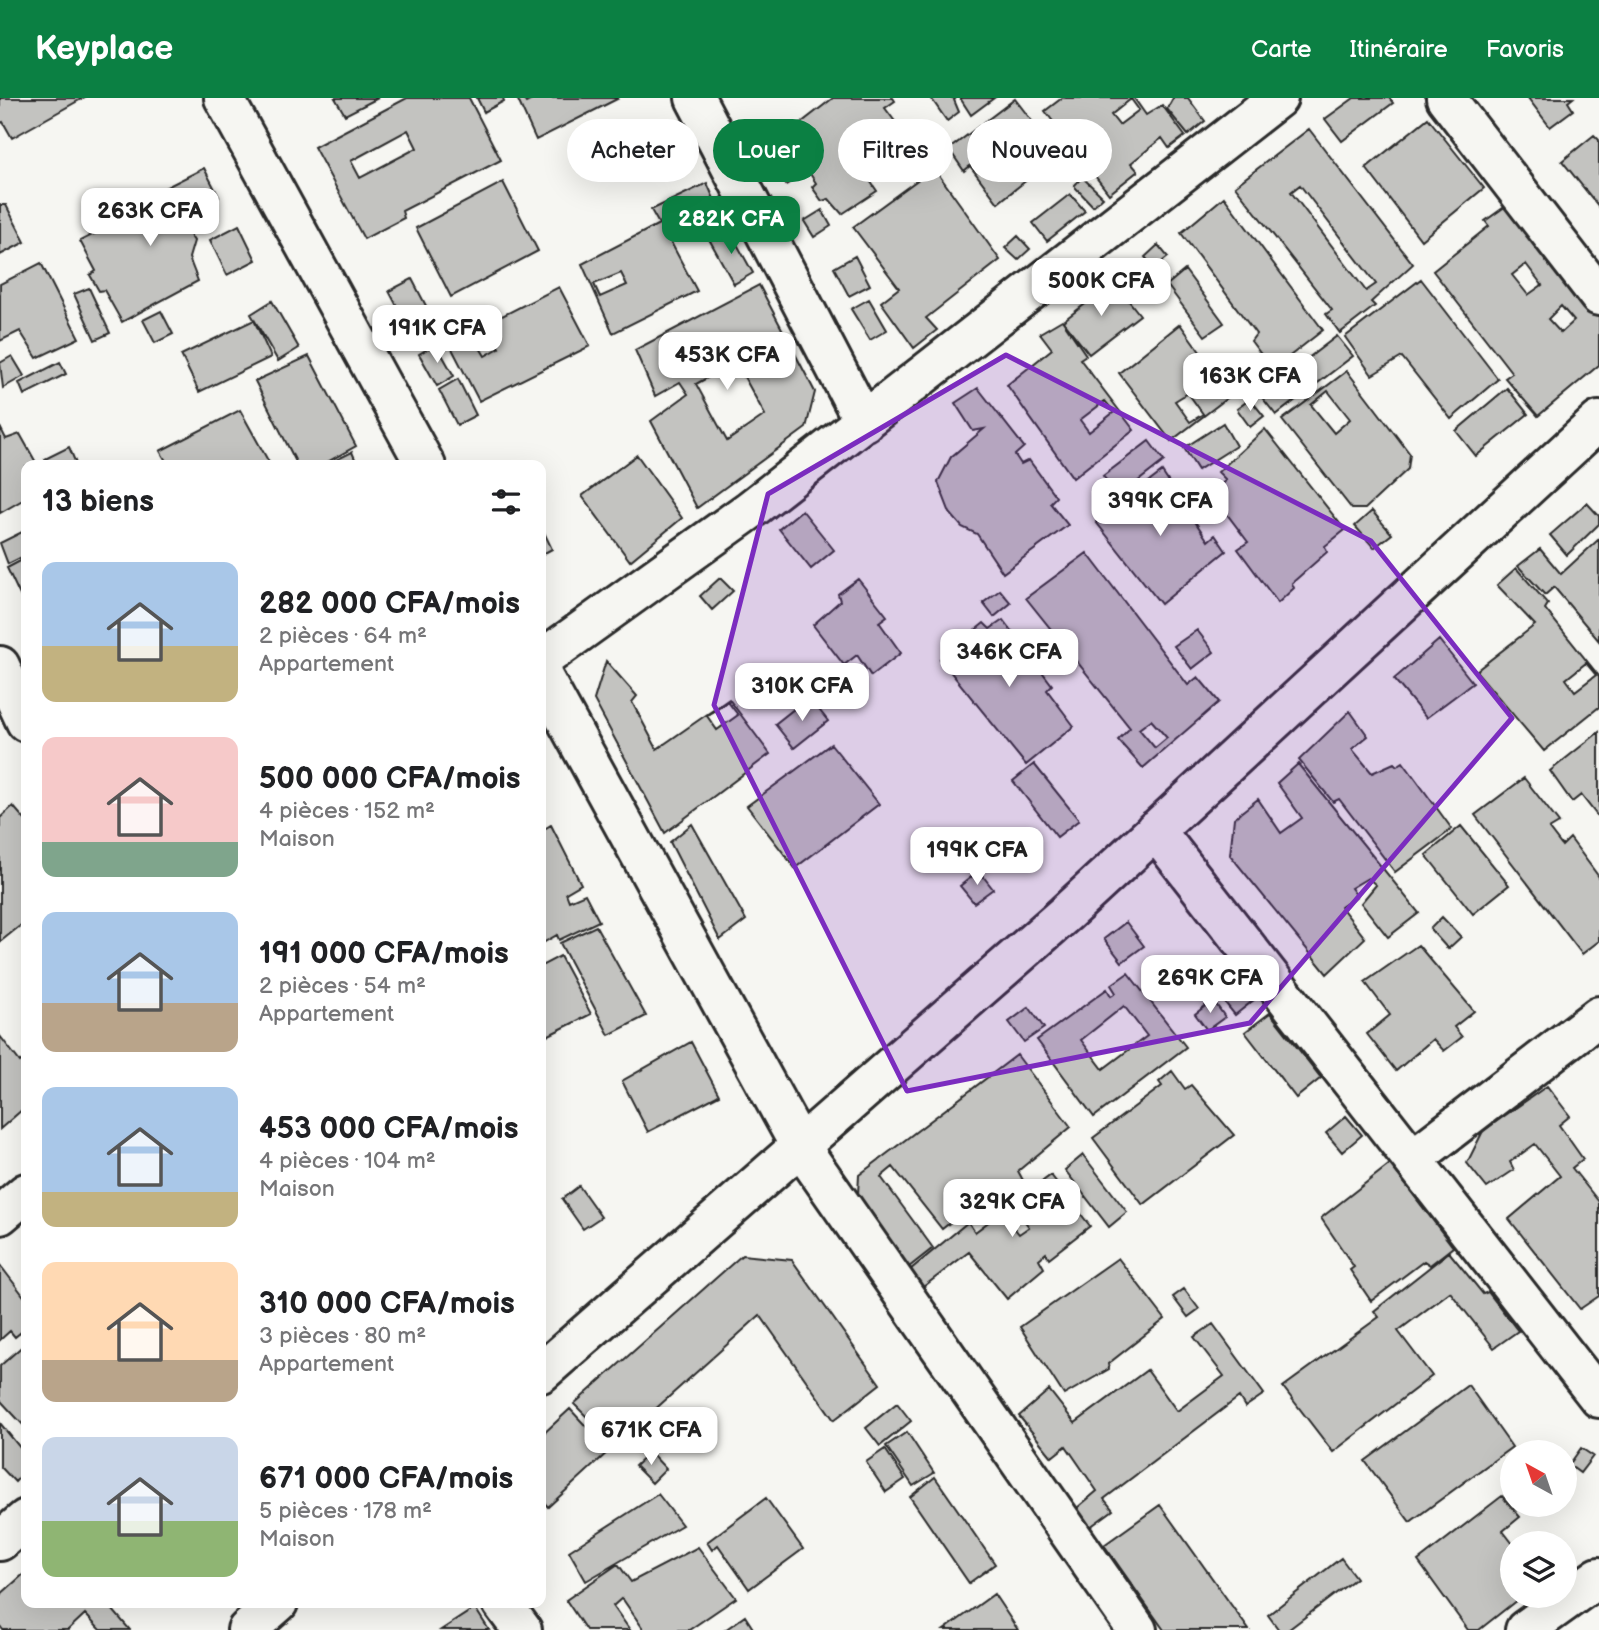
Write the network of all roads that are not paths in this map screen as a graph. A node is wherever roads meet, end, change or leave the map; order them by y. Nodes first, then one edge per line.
1 (225, 98) edge
2 (1278, 98) edge
3 (1446, 98) edge
4 (702, 101) edge
5 (1599, 296) edge
6 (864, 422) junction
7 (1599, 422) edge
8 (423, 460) edge
9 (546, 656) edge
10 (0, 666) edge
11 (546, 683) edge
12 (14, 715) edge
13 (1154, 830) junction
14 (1599, 1016) edge
15 (800, 1146) junction
16 (1414, 1158) junction
17 (21, 1197) edge
18 (0, 1215) edge
19 (546, 1369) edge
20 (1599, 1398) edge
21 (21, 1522) edge
22 (0, 1541) edge
23 (1599, 1577) edge
24 (272, 1608) edge
25 (506, 1608) edge
26 (247, 1630) edge
27 (522, 1630) edge
28 (1137, 1630) edge
29 (1525, 1630) edge

1 - 8 street
2 - 6 street
3 - 5 street
4 - 6 street
6 - 9 street
7 - 13 street
10 - 12 street
11 - 15 street
13 - 15 street
13 - 16 street
14 - 16 street
15 - 19 street
15 - 28 street
16 - 20 street
17 - 18 street
21 - 22 street
23 - 29 street
24 - 26 street
25 - 27 street

